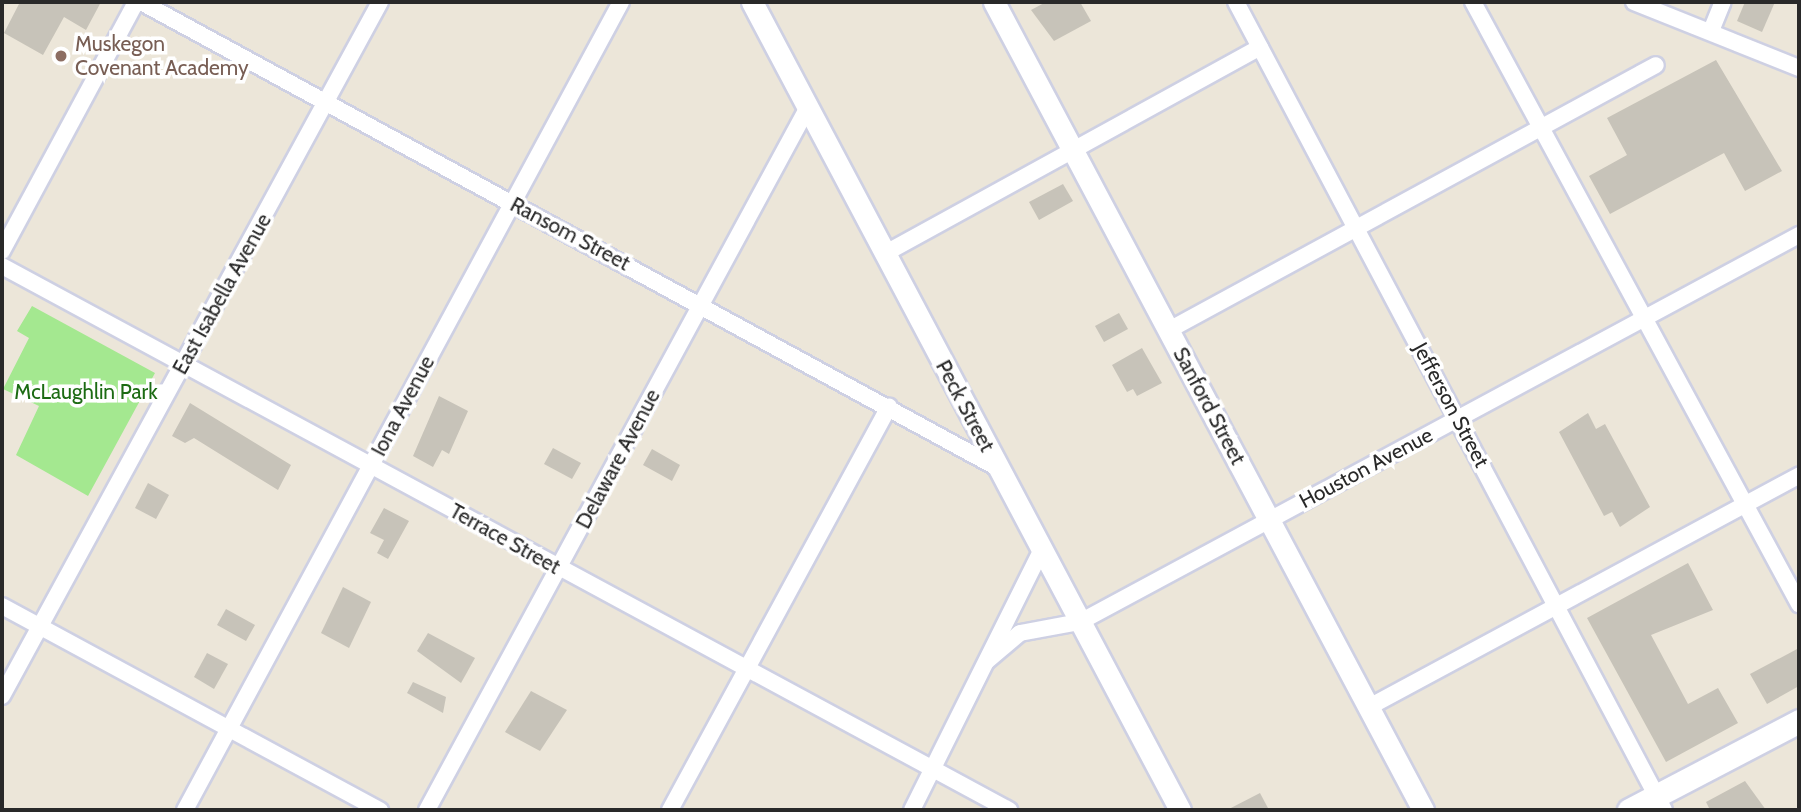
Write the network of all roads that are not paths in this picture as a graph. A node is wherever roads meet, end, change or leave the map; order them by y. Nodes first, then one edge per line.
1 (138, 2) edge
2 (380, 2) edge
3 (621, 2) edge
4 (752, 2) edge
5 (994, 2) edge
6 (1236, 2) edge
7 (1473, 2) edge
8 (1634, 2) edge
9 (1723, 2) edge
10 (1711, 31) junction
11 (1260, 47) junction
12 (1657, 65) dead end
13 (1799, 68) edge
14 (326, 103) junction
15 (808, 107) junction
16 (1542, 127) junction
17 (1073, 149) junction
18 (513, 203) junction
19 (1357, 229) junction
20 (1799, 235) edge
21 (2, 251) edge
22 (884, 254) junction
23 (2, 266) edge
24 (701, 303) junction
25 (1644, 318) junction
26 (1170, 330) junction
27 (184, 364) junction
28 (889, 407) junction
29 (1458, 418) junction
30 (371, 466) junction
31 (998, 468) junction
32 (1799, 475) edge
33 (1745, 504) junction
34 (1269, 519) junction
35 (1041, 551) junction
36 (559, 568) junction
37 (1799, 604) edge
38 (2, 606) edge
39 (1559, 606) junction
40 (1080, 622) junction
41 (40, 627) junction
42 (987, 661) junction
43 (747, 670) junction
44 (2, 696) edge
45 (1369, 707) junction
46 (1798, 721) edge
47 (229, 729) junction
48 (934, 769) junction
49 (1658, 805) edge
50 (185, 810) edge
51 (380, 810) edge
52 (427, 810) edge
53 (670, 810) edge
54 (912, 810) edge
55 (1009, 810) edge
56 (1180, 810) edge
57 (1423, 810) edge
58 (1629, 810) edge

1 - 14 street, Ransom Street
1 - 21 street
2 - 14 street, East Isabella Avenue
3 - 18 street, Iona Avenue
4 - 15 street, Peck Street
5 - 17 street, Sanford Street
6 - 11 street, Jefferson Street
7 - 16 street
8 - 10 street
9 - 10 street
10 - 13 street
11 - 17 street
11 - 19 street, Jefferson Street
12 - 16 street
14 - 18 street, Ransom Street
14 - 27 street, East Isabella Avenue
15 - 22 street, Peck Street
15 - 24 street, Delaware Avenue
16 - 19 street
16 - 25 street
17 - 22 street
17 - 26 street, Sanford Street
18 - 24 street, Ransom Street
18 - 30 street, Iona Avenue
19 - 26 street
19 - 29 street, Jefferson Street
20 - 25 street, Houston Avenue
22 - 31 street, Peck Street
23 - 27 street, Terrace Street
24 - 28 street, Ransom Street
24 - 36 street, Delaware Avenue
25 - 29 street, Houston Avenue
25 - 33 street
26 - 34 street, Sanford Street
27 - 30 street, Terrace Street
27 - 41 street, East Isabella Avenue
28 - 31 street, Ransom Street
28 - 43 street
29 - 34 street, Houston Avenue
29 - 39 street, Jefferson Street
30 - 36 street, Terrace Street
30 - 47 street, Iona Avenue
31 - 35 street, Peck Street
32 - 33 street
33 - 37 street
33 - 39 street
34 - 40 street, Houston Avenue
34 - 45 street, Sanford Street
35 - 40 street, Peck Street
35 - 42 street
36 - 43 street, Terrace Street
36 - 52 street, Delaware Avenue
38 - 41 street
39 - 45 street
39 - 49 street, Jefferson Street
40 - 42 street, Houston Avenue
40 - 56 street, Peck Street
41 - 44 street, East Isabella Avenue
41 - 47 street
42 - 48 street
43 - 48 street, Terrace Street
43 - 53 street
45 - 57 street, Sanford Street
46 - 49 main road
47 - 50 street, Iona Avenue
47 - 51 street
48 - 54 street
48 - 55 street, Terrace Street
49 - 58 main road

